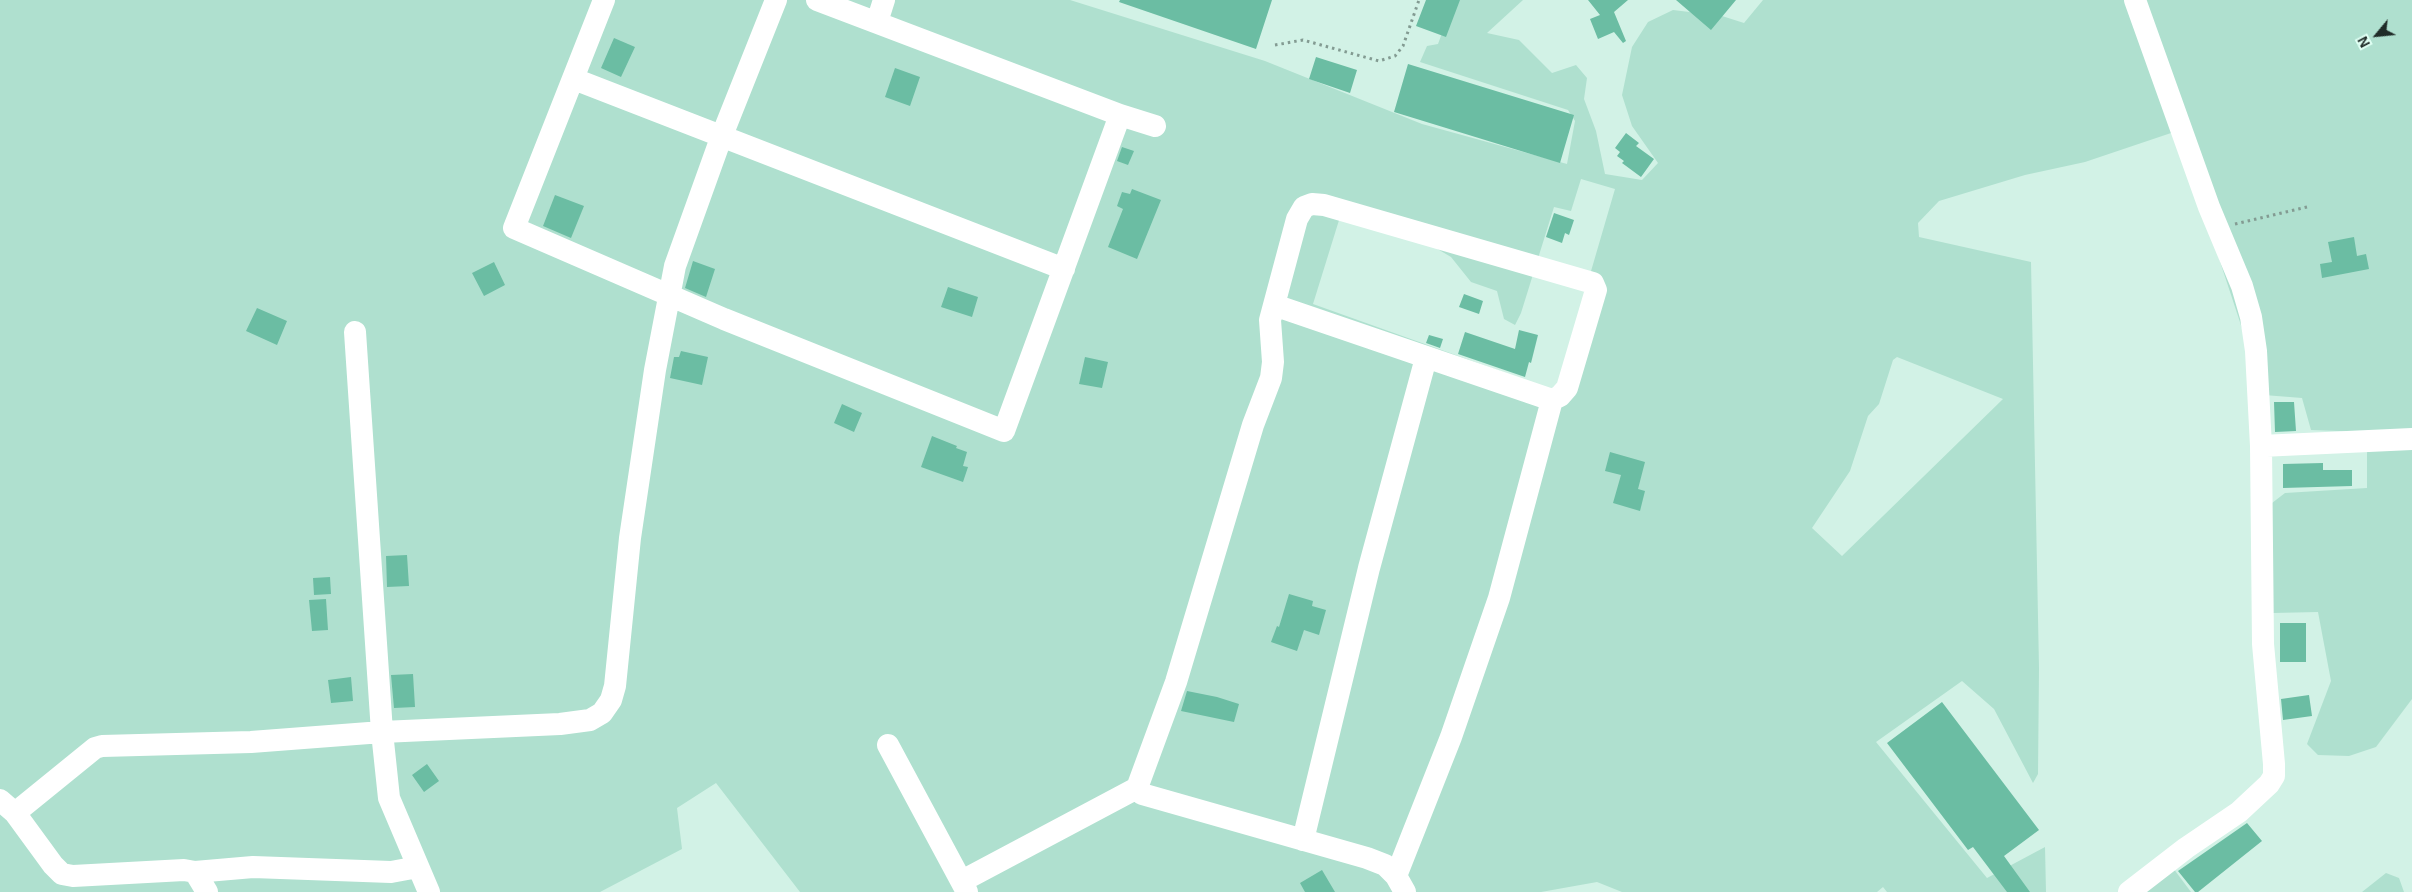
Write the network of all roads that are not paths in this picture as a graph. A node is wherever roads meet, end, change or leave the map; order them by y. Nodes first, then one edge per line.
1 (604, 0) edge
2 (776, 0) edge
3 (817, 0) edge
4 (884, 0) edge
5 (2135, 0) edge
6 (877, 22) junction
7 (574, 79) junction
8 (1120, 114) junction
9 (1155, 126) dead end
10 (721, 138) junction
11 (1064, 269) junction
12 (669, 295) junction
13 (1274, 305) junction
14 (355, 332) dead end
15 (1426, 358) junction
16 (1552, 400) junction
17 (2412, 439) edge
18 (2261, 446) junction
19 (382, 732) junction
20 (888, 745) dead end
21 (1137, 788) junction
22 (8, 807) edge
23 (1303, 840) junction
24 (418, 867) junction
25 (195, 872) junction
26 (1401, 884) edge
27 (965, 887) edge
28 (207, 892) edge
29 (429, 892) edge
30 (2129, 892) edge

1 - 7 lane
2 - 10 lane
3 - 6 lane
4 - 6 lane
5 - 18 lane
6 - 8 lane
7 - 10 lane
7 - 12 lane
8 - 9 lane
8 - 11 lane
10 - 11 lane
10 - 12 lane
11 - 12 lane
12 - 19 lane
13 - 15 lane
13 - 16 lane
13 - 21 lane
14 - 19 lane
15 - 16 lane
15 - 23 lane
16 - 26 lane
17 - 18 lane
18 - 30 lane
19 - 22 lane
19 - 24 lane
20 - 27 lane
21 - 23 lane
21 - 27 lane
22 - 25 lane
23 - 26 lane
24 - 25 lane
24 - 29 lane
25 - 28 lane

